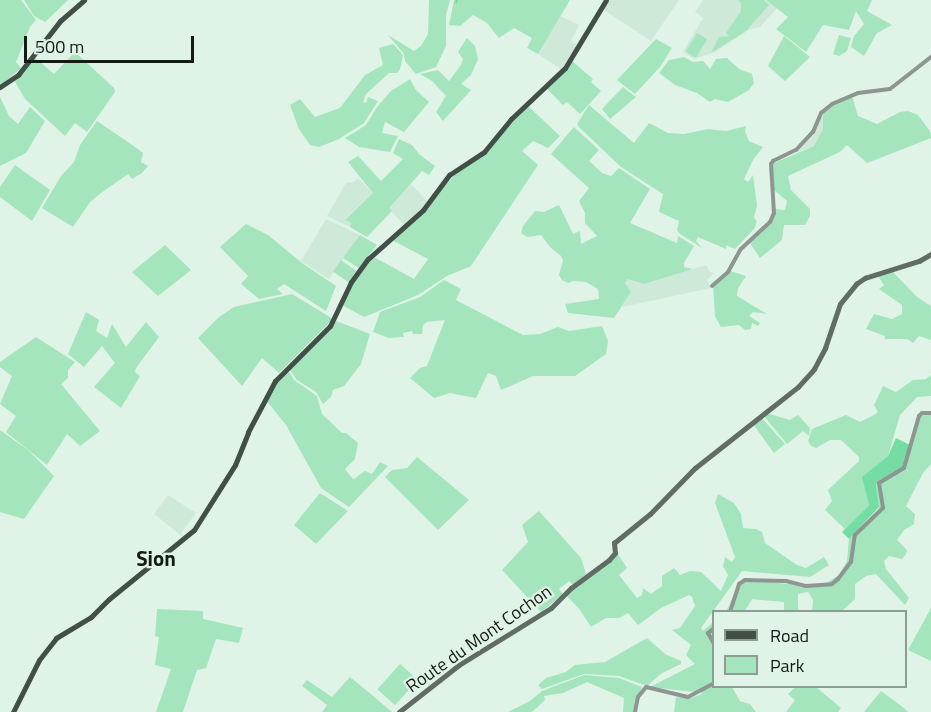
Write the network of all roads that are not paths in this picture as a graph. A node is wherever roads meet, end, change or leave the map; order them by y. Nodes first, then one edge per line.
1 (84, 0) edge
2 (606, 0) edge
3 (931, 57) edge
4 (0, 87) edge
5 (931, 254) edge
6 (712, 286) dead end
7 (931, 413) edge
8 (731, 610) edge
9 (712, 684) edge
10 (14, 712) edge
11 (399, 712) edge
12 (635, 712) edge

1 - 4 main road
2 - 10 main road
3 - 6 street
5 - 11 main road, Route du Mont Cochon
7 - 8 street
9 - 12 street

